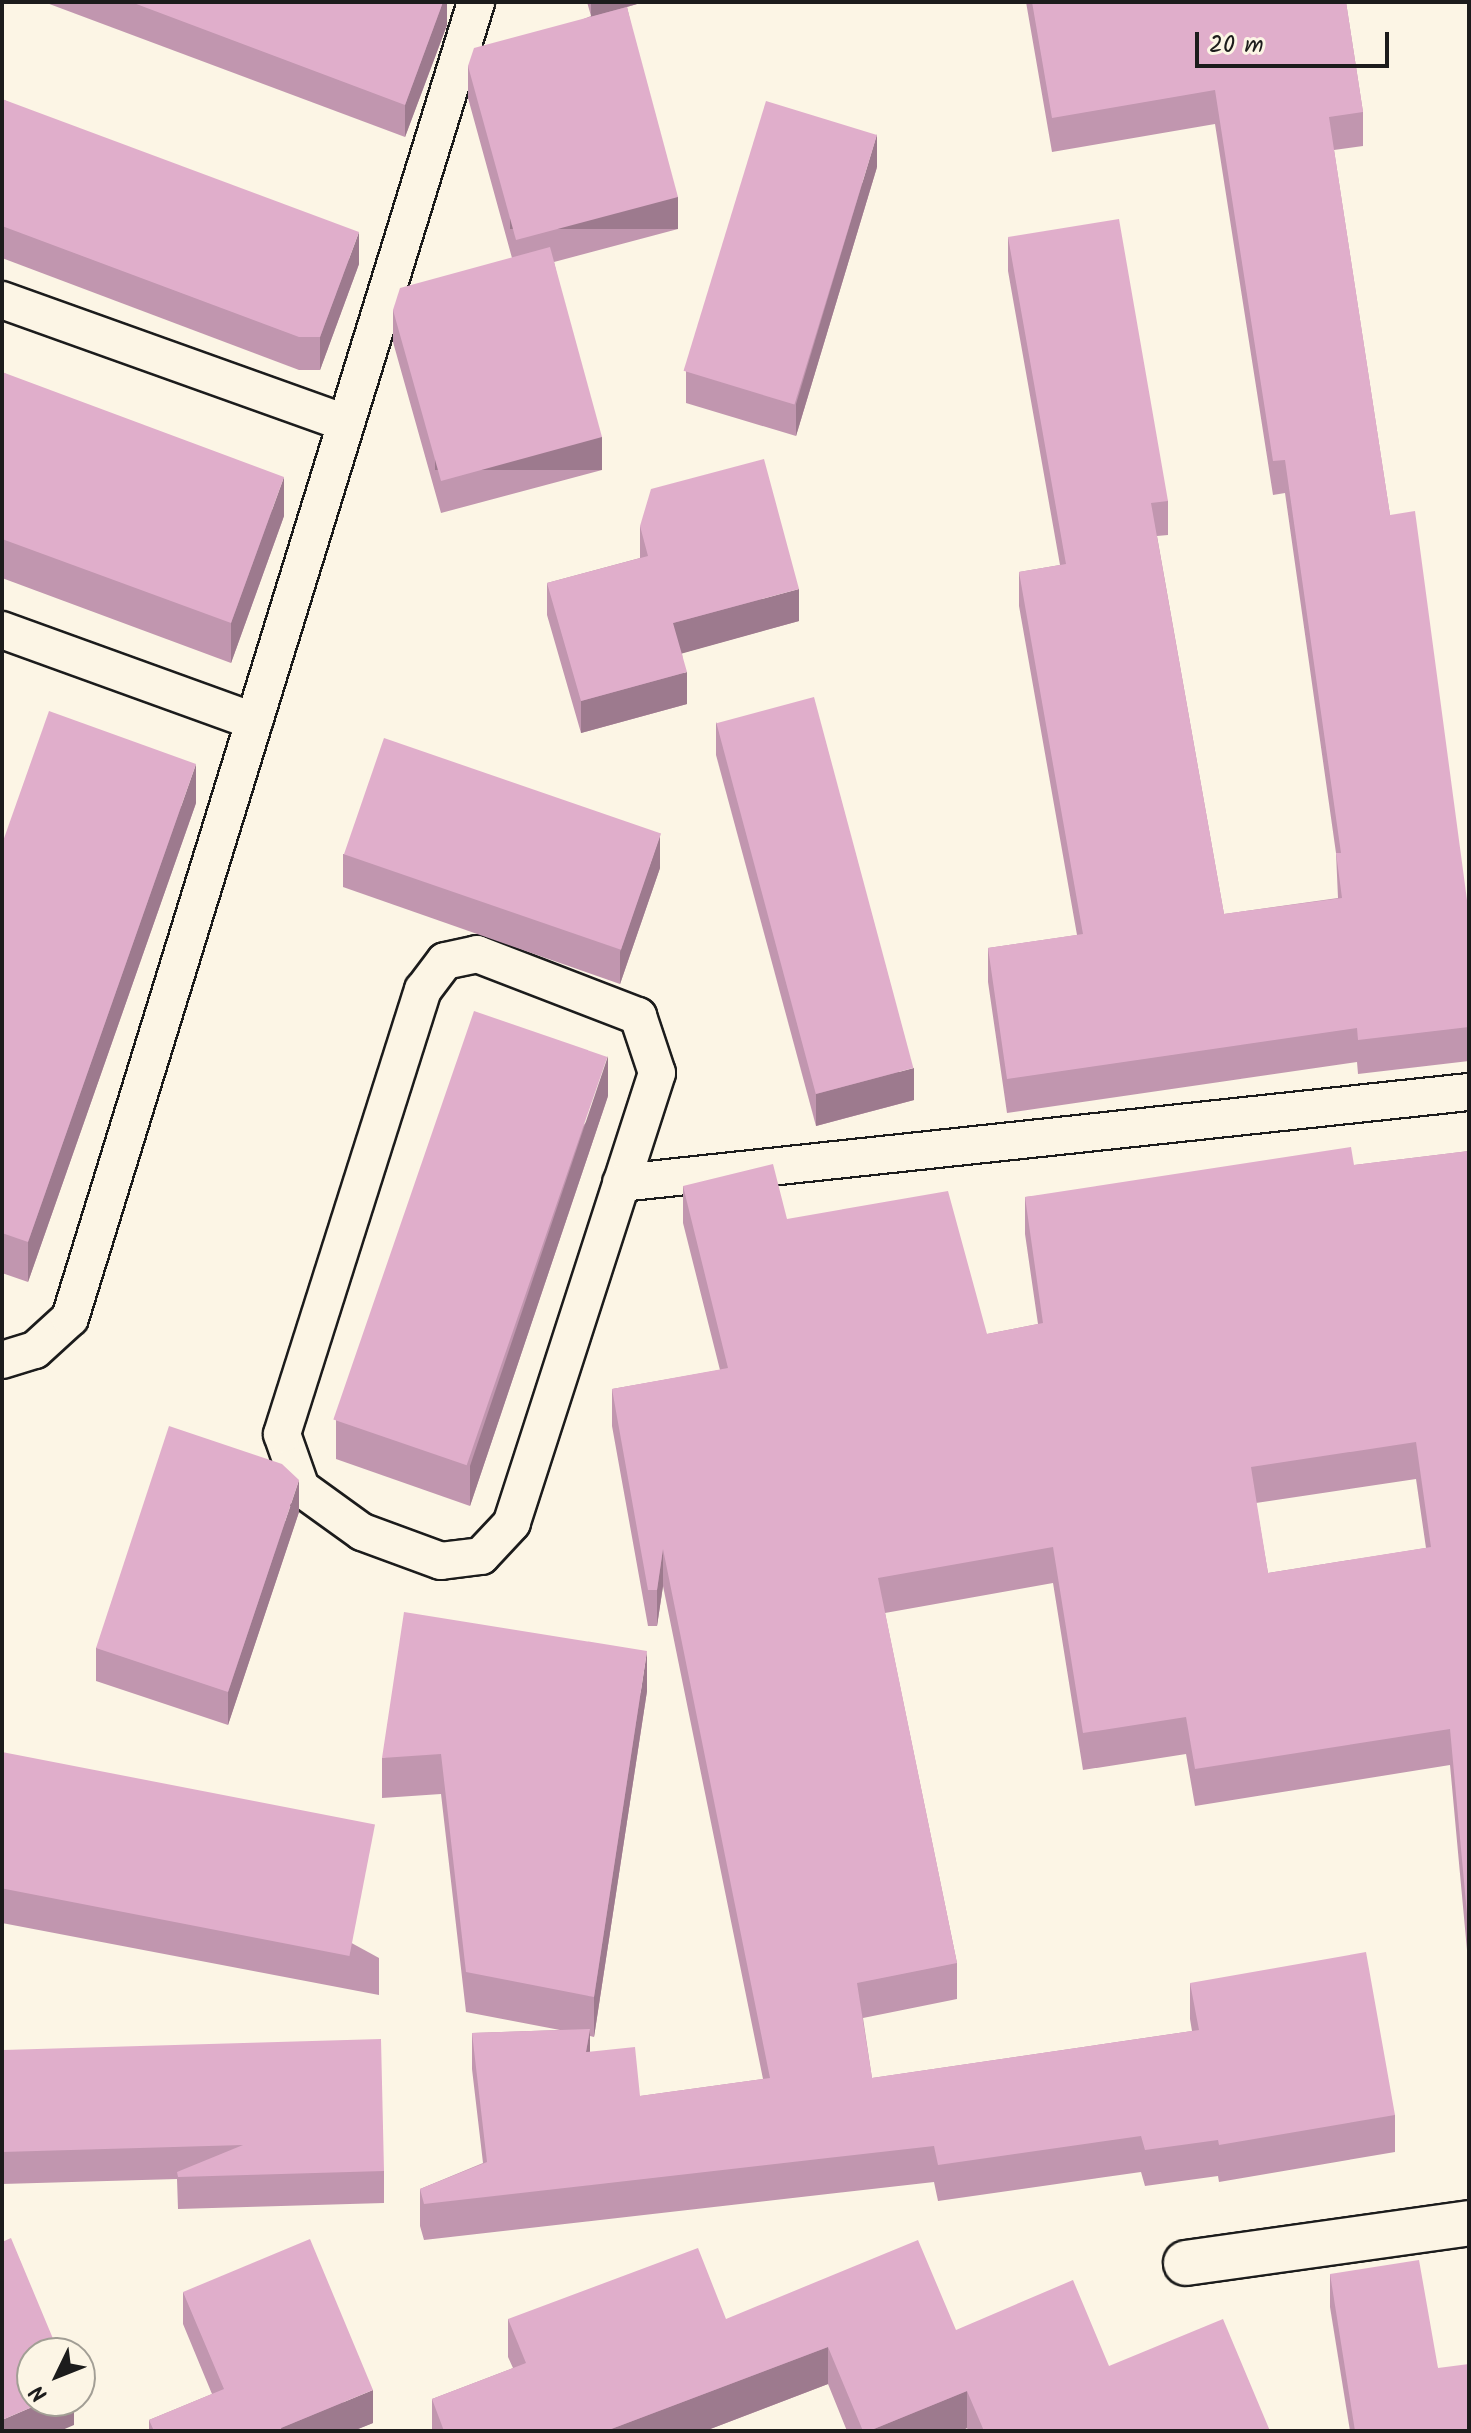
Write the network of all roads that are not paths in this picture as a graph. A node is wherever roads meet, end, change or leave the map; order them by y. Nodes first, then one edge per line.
1 (476, 2) edge
2 (2, 300) edge
3 (346, 423) junction
4 (2, 630) edge
5 (254, 721) junction
6 (1469, 1092) edge
7 (621, 1183) junction
8 (2, 1360) edge
9 (1469, 2223) edge
10 (1186, 2263) dead end

1 - 3 lane
2 - 3 lane
3 - 5 lane
4 - 5 lane
5 - 8 lane
6 - 7 lane
7 - 7 lane
9 - 10 street

